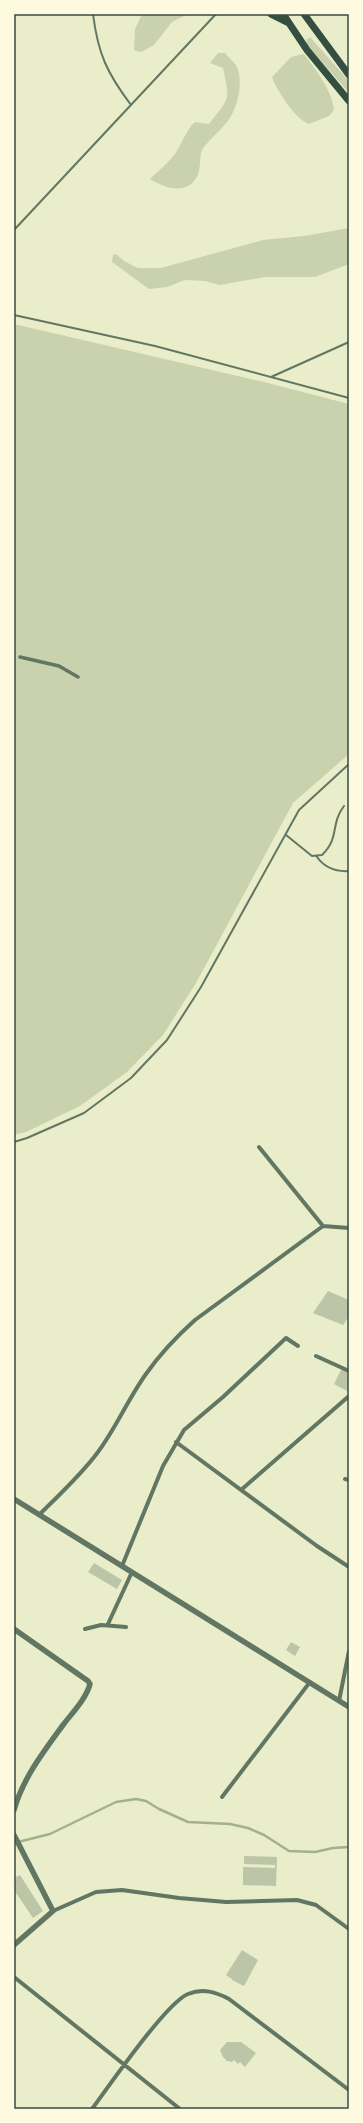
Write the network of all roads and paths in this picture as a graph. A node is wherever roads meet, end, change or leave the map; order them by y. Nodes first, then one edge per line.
1 (93, 14) edge
2 (216, 14) edge
3 (271, 14) edge
4 (282, 14) edge
5 (304, 14) edge
6 (288, 22) junction
7 (349, 75) edge
8 (349, 101) edge
9 (131, 105) junction
10 (14, 230) edge
11 (14, 315) edge
12 (349, 342) edge
13 (270, 377) junction
14 (349, 398) edge
15 (20, 656) dead end
16 (78, 677) dead end
17 (349, 764) edge
18 (344, 806) dead end
19 (286, 835) junction
20 (317, 857) junction
21 (349, 871) edge
22 (14, 1142) edge
23 (259, 1147) dead end
24 (323, 1226) junction
25 (348, 1228) edge
26 (349, 1234) edge
27 (298, 1346) dead end
28 (316, 1356) dead end
29 (349, 1371) edge
30 (349, 1396) edge
31 (176, 1442) junction
32 (241, 1490) junction
33 (14, 1499) edge
34 (39, 1515) junction
35 (122, 1566) junction
36 (349, 1567) edge
37 (132, 1572) junction
38 (108, 1624) junction
39 (126, 1627) dead end
40 (14, 1629) edge
41 (84, 1629) dead end
42 (349, 1651) edge
43 (310, 1682) junction
44 (339, 1701) junction
45 (349, 1707) edge
46 (222, 1797) dead end
47 (14, 1810) edge
48 (14, 1835) edge
49 (53, 1911) junction
50 (349, 1929) edge
51 (14, 1945) edge
52 (14, 1977) edge
53 (125, 2066) junction
54 (349, 2090) edge
55 (92, 2109) edge
56 (180, 2109) edge

1 - 9 lane
2 - 9 lane
3 - 6 highway
4 - 6 highway
5 - 7 highway
6 - 8 highway
9 - 10 lane
11 - 13 lane
12 - 13 lane
13 - 14 lane
15 - 16 street
17 - 19 lane
18 - 20 lane
19 - 20 lane
19 - 22 lane
20 - 21 lane
23 - 24 street
24 - 25 street
24 - 34 street
25 - 26 street
27 - 31 street
28 - 29 street
30 - 32 street
31 - 32 street
31 - 35 street
32 - 36 street
33 - 34 street
34 - 35 street
35 - 37 street
37 - 38 street
37 - 43 street
38 - 39 street
38 - 41 street
40 - 47 street
42 - 44 street
43 - 44 street
43 - 46 street
44 - 45 street
48 - 49 street
49 - 50 street
49 - 51 street
52 - 53 street
53 - 54 street
53 - 55 street
53 - 56 street

